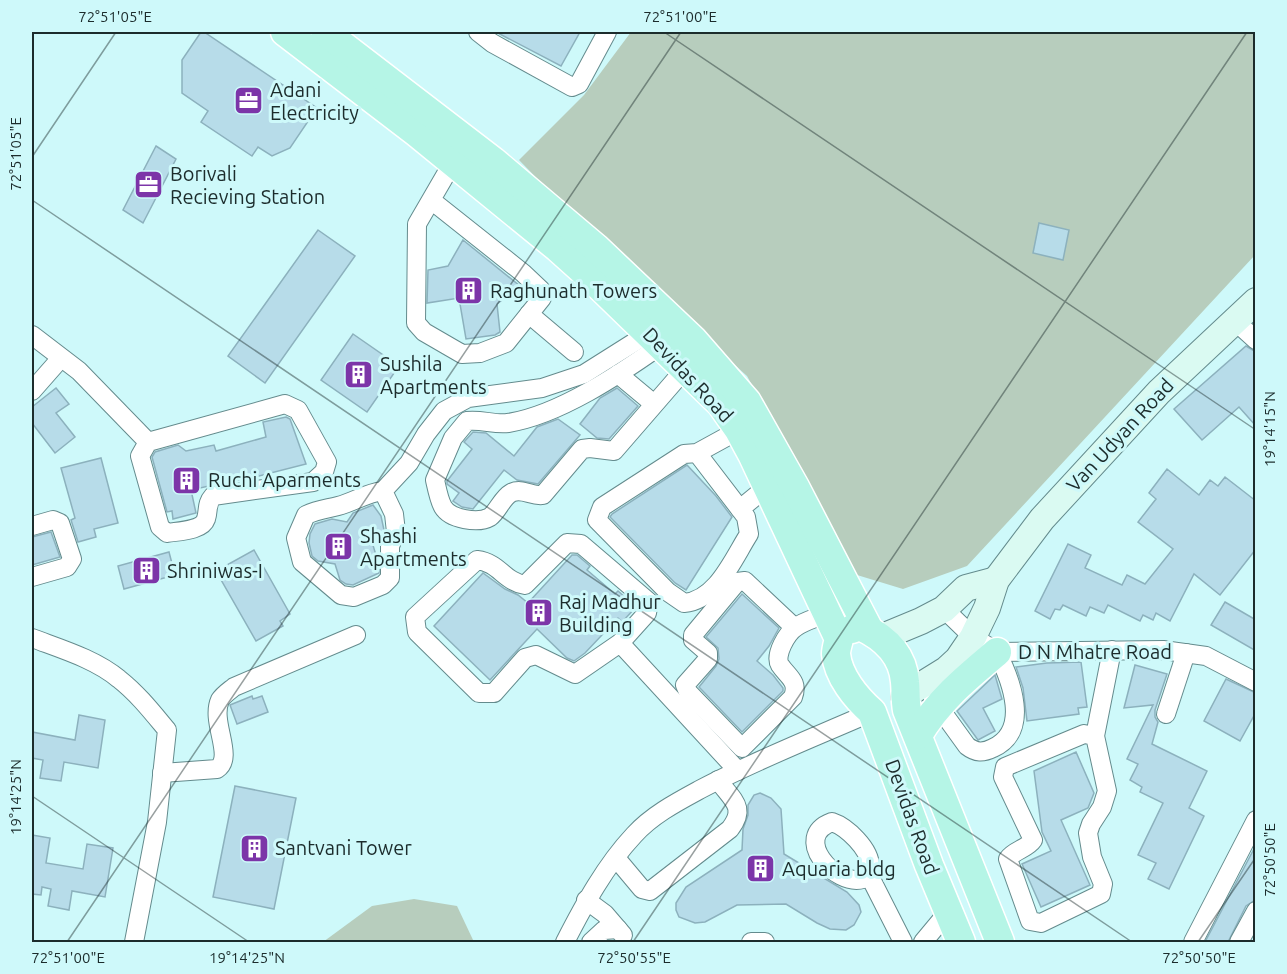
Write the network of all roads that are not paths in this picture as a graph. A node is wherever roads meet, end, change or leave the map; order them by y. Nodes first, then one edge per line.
1 (285, 32) edge
2 (325, 32) edge
3 (478, 32) edge
4 (607, 32) edge
5 (453, 162) junction
6 (431, 200) junction
7 (1256, 301) edge
8 (529, 314) junction
9 (1235, 321) junction
10 (32, 335) edge
11 (655, 339) junction
12 (1256, 340) edge
13 (574, 352) dead end
14 (61, 358) junction
15 (685, 369) junction
16 (618, 374) junction
17 (32, 392) edge
18 (654, 404) junction
19 (739, 430) junction
20 (148, 442) junction
21 (697, 453) junction
22 (768, 486) junction
23 (383, 491) junction
24 (740, 509) junction
25 (32, 526) edge
26 (32, 577) edge
27 (996, 580) junction
28 (944, 609) junction
29 (827, 613) junction
30 (795, 628) junction
31 (875, 634) junction
32 (356, 635) dead end
33 (973, 637) junction
34 (32, 638) edge
35 (839, 639) junction
36 (620, 643) junction
37 (1112, 650) junction
38 (997, 652) junction
39 (1186, 653) junction
40 (1256, 682) edge
41 (922, 696) junction
42 (872, 712) junction
43 (1166, 714) dead end
44 (1095, 736) junction
45 (742, 748) junction
46 (745, 767) junction
47 (162, 773) junction
48 (718, 780) junction
49 (1256, 820) edge
50 (616, 858) junction
51 (868, 873) dead end
52 (594, 906) junction
53 (1256, 911) edge
54 (952, 931) edge
55 (609, 934) edge
56 (134, 942) edge
57 (565, 942) edge
58 (751, 942) edge
59 (765, 942) edge
60 (903, 942) edge
61 (923, 942) edge
62 (1000, 942) edge
63 (1193, 942) edge
64 (1239, 942) edge

1 - 5 main road, Devidas Road
2 - 31 main road, Devidas Road
3 - 4 street
5 - 6 street
5 - 11 main road, Devidas Road
6 - 8 street
6 - 8 street
7 - 9 street, Van Udyan Road
8 - 13 street
9 - 12 street
9 - 27 street, Van Udyan Road
10 - 14 street
11 - 15 main road, Devidas Road
11 - 16 street
11 - 23 street
14 - 17 street
14 - 20 street
15 - 18 street
15 - 19 main road, Devidas Road
16 - 18 street
16 - 18 street
19 - 21 street
19 - 22 main road, Devidas Road
20 - 20 street
21 - 24 street
21 - 24 street
22 - 24 street
22 - 29 main road, Devidas Road
23 - 23 street
25 - 26 street
27 - 28 street
27 - 33 street, Van Udyan Road
28 - 31 street
28 - 33 street, D N Mhatre Road
29 - 30 street
29 - 35 main road, Devidas Road
30 - 45 street
30 - 45 street
31 - 35 main road
31 - 41 main road, Devidas Road
32 - 47 street
33 - 38 street, D N Mhatre Road
33 - 41 street, Van Udyan Road
34 - 47 street
35 - 42 main road, Devidas Road
36 - 36 street
36 - 46 street
37 - 38 street, D N Mhatre Road
37 - 39 street, D N Mhatre Road
37 - 44 street
38 - 41 main road
38 - 41 street
39 - 40 street, D N Mhatre Road
39 - 43 street
41 - 42 main road
41 - 62 main road, Devidas Road
42 - 46 street
42 - 54 main road, Devidas Road
44 - 44 street
45 - 46 street
46 - 48 street
47 - 56 street
48 - 50 street
48 - 50 street
49 - 63 street
50 - 52 street
51 - 60 street
52 - 55 street
52 - 57 street
53 - 64 street
54 - 61 street
58 - 59 street

